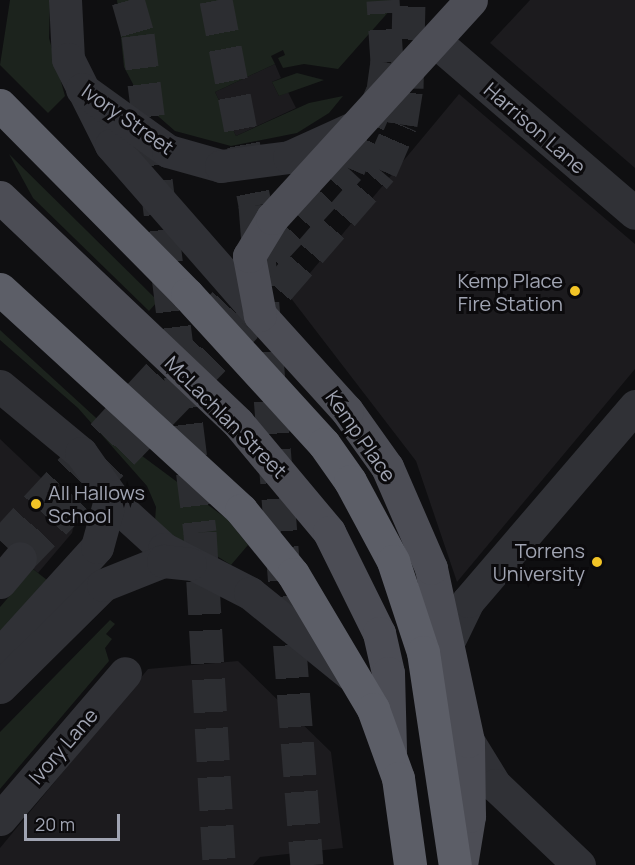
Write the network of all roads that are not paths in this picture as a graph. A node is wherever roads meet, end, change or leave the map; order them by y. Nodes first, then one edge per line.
1 (65, 0) edge
2 (471, 0) edge
3 (436, 42) junction
4 (78, 86) junction
5 (0, 105) edge
6 (362, 123) junction
7 (0, 197) edge
8 (635, 213) edge
9 (0, 289) edge
10 (260, 315) junction
11 (0, 386) edge
12 (635, 406) edge
13 (111, 496) junction
14 (203, 567) junction
15 (450, 638) junction
16 (0, 654) edge
17 (125, 673) dead end
18 (359, 680) junction
19 (0, 687) edge
20 (468, 741) junction
21 (390, 752) junction
22 (0, 819) edge
23 (410, 865) edge
24 (455, 865) edge
25 (461, 865) edge
26 (579, 865) edge

1 - 4 street, Ivory Street
2 - 3 main road, Ivory Street
3 - 6 main road, Ivory Street
3 - 8 street, Harrison Lane
4 - 6 street, Ivory Street
4 - 10 street, Kemp Place
5 - 24 highway, Kemp Place
6 - 10 main road, Ivory Street
7 - 21 main road, McLachlan Street
9 - 18 highway
10 - 15 main road, Kemp Place
11 - 13 street
12 - 15 street
13 - 14 street
13 - 16 street
14 - 18 street
14 - 19 street
15 - 20 main road, Kemp Place
17 - 22 street, Ivory Lane
18 - 21 highway
20 - 25 main road, Kemp Place
20 - 26 street
21 - 23 highway

